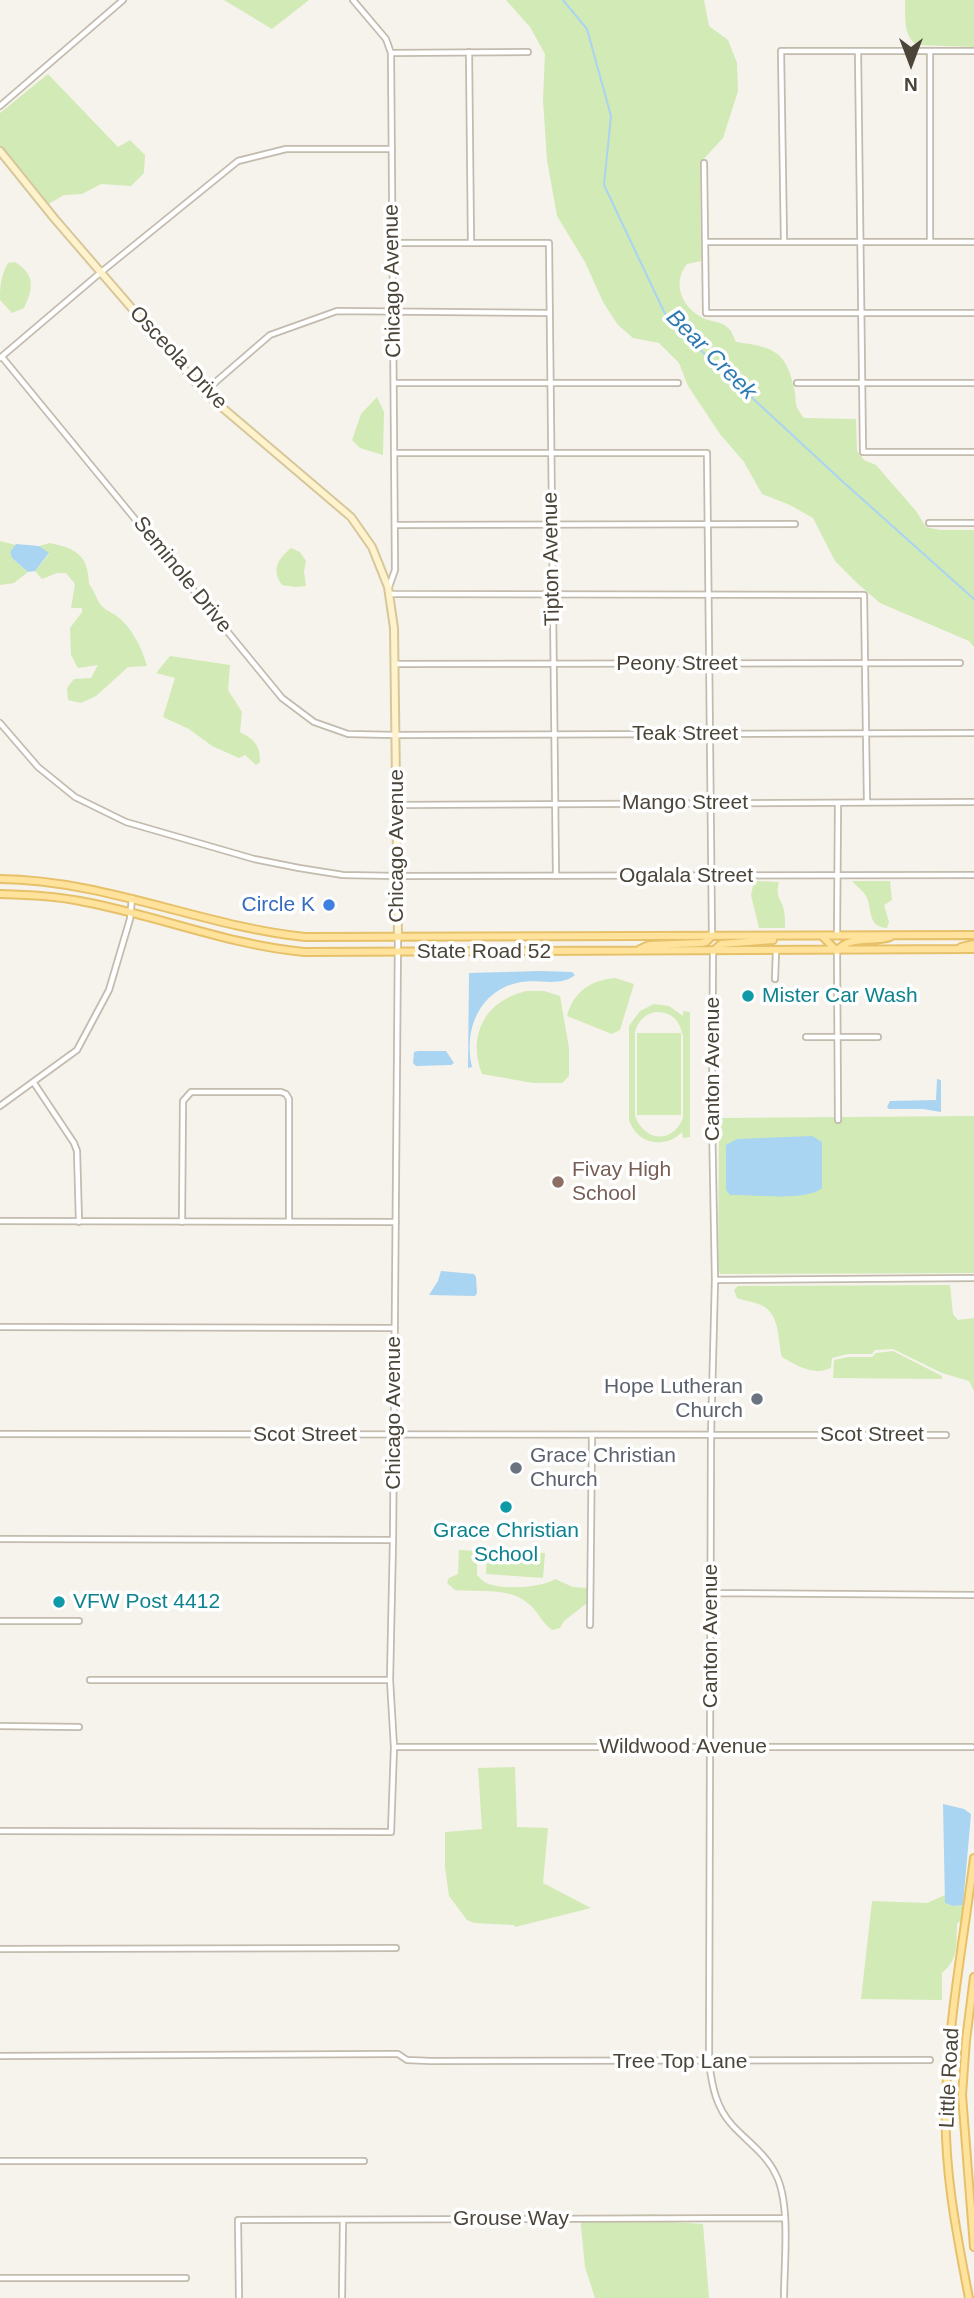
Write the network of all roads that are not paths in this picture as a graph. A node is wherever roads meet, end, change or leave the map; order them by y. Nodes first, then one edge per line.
1 (123, 0) edge
2 (353, 0) edge
3 (858, 51) junction
4 (930, 51) junction
5 (974, 51) edge
6 (391, 52) junction
7 (469, 52) junction
8 (528, 52) dead end
9 (0, 106) edge
10 (392, 149) junction
11 (0, 151) edge
12 (704, 163) dead end
13 (705, 242) junction
14 (784, 242) junction
15 (860, 242) junction
16 (930, 242) junction
17 (974, 242) edge
18 (393, 243) junction
19 (471, 243) junction
20 (100, 273) junction
21 (393, 313) junction
22 (550, 313) junction
23 (861, 313) junction
24 (974, 313) edge
25 (1, 358) edge
26 (394, 383) junction
27 (550, 383) junction
28 (678, 383) dead end
29 (797, 383) dead end
30 (862, 383) junction
31 (974, 383) edge
32 (204, 392) junction
33 (974, 452) edge
34 (394, 453) junction
35 (551, 453) junction
36 (929, 523) dead end
37 (974, 523) edge
38 (552, 524) junction
39 (708, 524) junction
40 (795, 524) dead end
41 (395, 525) junction
42 (389, 591) junction
43 (553, 594) junction
44 (708, 594) junction
45 (865, 663) junction
46 (960, 663) dead end
47 (395, 664) junction
48 (554, 664) junction
49 (709, 664) junction
50 (0, 723) edge
51 (866, 733) junction
52 (974, 733) edge
53 (710, 734) junction
54 (396, 735) junction
55 (554, 735) junction
56 (867, 802) junction
57 (974, 802) edge
58 (710, 803) junction
59 (838, 803) junction
60 (555, 804) junction
61 (397, 805) junction
62 (837, 875) junction
63 (974, 875) edge
64 (397, 876) junction
65 (556, 876) junction
66 (711, 876) junction
67 (0, 879) edge
68 (0, 894) edge
69 (132, 898) junction
70 (131, 914) junction
71 (895, 935) junction
72 (974, 935) edge
73 (712, 936) junction
74 (792, 936) junction
75 (822, 936) junction
76 (837, 936) junction
77 (398, 937) junction
78 (974, 943) edge
79 (974, 949) edge
80 (952, 950) junction
81 (638, 951) junction
82 (713, 951) junction
83 (776, 951) junction
84 (837, 951) junction
85 (398, 953) junction
86 (775, 979) dead end
87 (806, 1037) dead end
88 (837, 1037) junction
89 (878, 1037) dead end
90 (34, 1083) junction
91 (0, 1106) edge
92 (838, 1120) dead end
93 (0, 1221) edge
94 (79, 1222) junction
95 (182, 1222) junction
96 (289, 1222) junction
97 (396, 1222) junction
98 (974, 1278) edge
99 (715, 1280) junction
100 (0, 1327) edge
101 (395, 1328) junction
102 (0, 1434) edge
103 (394, 1435) junction
104 (592, 1435) junction
105 (711, 1435) junction
106 (946, 1435) dead end
107 (0, 1539) edge
108 (393, 1540) junction
109 (711, 1593) junction
110 (974, 1595) edge
111 (0, 1621) edge
112 (79, 1621) dead end
113 (590, 1625) dead end
114 (90, 1680) dead end
115 (390, 1680) junction
116 (0, 1726) edge
117 (79, 1727) dead end
118 (394, 1746) junction
119 (710, 1747) junction
120 (972, 1747) edge
121 (0, 1831) edge
122 (974, 1858) edge
123 (0, 1948) edge
124 (396, 1948) dead end
125 (974, 1977) edge
126 (0, 2056) edge
127 (930, 2060) dead end
128 (709, 2062) junction
129 (0, 2161) edge
130 (364, 2161) dead end
131 (785, 2217) junction
132 (343, 2220) junction
133 (974, 2248) edge
134 (0, 2278) edge
135 (186, 2278) dead end
136 (239, 2298) edge
137 (342, 2298) edge
138 (784, 2298) edge
139 (969, 2298) edge

1 - 9 street
2 - 6 street
3 - 4 street
3 - 14 street
3 - 15 street
4 - 5 street
4 - 16 street
6 - 7 street
6 - 10 street, Chicago Avenue
7 - 8 street
7 - 19 street
10 - 18 street, Chicago Avenue
10 - 20 street
11 - 20 street, Osceola Drive
12 - 13 street
13 - 14 street
13 - 23 street
14 - 15 street
15 - 16 street
15 - 23 street
16 - 17 street
18 - 19 street
18 - 21 street, Chicago Avenue
19 - 22 street, Tipton Avenue
20 - 25 street
20 - 32 street, Osceola Drive
21 - 22 street
21 - 26 street, Chicago Avenue
21 - 32 street
22 - 27 street, Tipton Avenue
23 - 24 street
23 - 30 street
25 - 54 street, Seminole Drive
26 - 27 street
26 - 34 street, Chicago Avenue
27 - 28 street
27 - 35 street, Tipton Avenue
29 - 30 street
30 - 31 street
30 - 33 street
32 - 42 street, Osceola Drive
34 - 35 street
34 - 41 street, Chicago Avenue
35 - 38 street, Tipton Avenue
35 - 39 street
36 - 37 street
38 - 39 street
38 - 41 street
38 - 43 street, Tipton Avenue
39 - 40 street
39 - 44 street
41 - 42 street, Chicago Avenue
42 - 43 street
42 - 47 street, Chicago Avenue
43 - 44 street
43 - 48 street, Tipton Avenue
44 - 45 street
44 - 49 street
45 - 46 street, Peony Street
45 - 49 street, Peony Street
45 - 51 street
47 - 48 street, Peony Street
47 - 54 street, Chicago Avenue
48 - 49 street, Peony Street
48 - 55 street, Tipton Avenue
49 - 53 street
50 - 64 street, Ogalala Street
51 - 52 street, Teak Street
51 - 53 street, Teak Street
51 - 56 street
53 - 55 street, Teak Street
53 - 58 street
54 - 55 street, Teak Street
54 - 61 street, Chicago Avenue
55 - 60 street, Tipton Avenue
56 - 57 street, Mango Street
56 - 59 street, Mango Street
58 - 59 street, Mango Street
58 - 60 street, Mango Street
58 - 66 street
59 - 62 street
60 - 61 street, Mango Street
60 - 65 street, Tipton Avenue
61 - 64 street, Chicago Avenue
62 - 63 street, Ogalala Street
62 - 66 street, Ogalala Street
62 - 76 street
64 - 65 street, Ogalala Street
64 - 77 street, Chicago Avenue
65 - 66 street, Ogalala Street
66 - 73 street
67 - 69 main road, State Road 52
68 - 70 main road, State Road 52
69 - 70 street
69 - 77 main road, State Road 52
70 - 85 main road, State Road 52
70 - 90 street
71 - 72 main road, State Road 52
71 - 76 main road, State Road 52
71 - 84 main road
73 - 74 main road, State Road 52
73 - 77 main road, State Road 52
73 - 81 main road
74 - 75 main road, State Road 52
74 - 82 main road
75 - 76 main road, State Road 52
75 - 84 main road
77 - 85 street, Chicago Avenue
78 - 80 main road
79 - 80 main road, State Road 52
80 - 84 main road, State Road 52
81 - 82 main road, State Road 52
81 - 85 main road, State Road 52
82 - 83 main road, State Road 52
82 - 99 street, Canton Avenue
83 - 84 main road, State Road 52
83 - 86 street
84 - 88 street
85 - 97 street, Chicago Avenue
87 - 88 street
88 - 89 street
88 - 92 street
90 - 91 street
90 - 94 street
93 - 94 street
94 - 95 street
95 - 96 street
95 - 96 street
96 - 97 street
97 - 101 street, Chicago Avenue
98 - 99 street
99 - 105 street, Canton Avenue
100 - 101 street
101 - 103 street, Chicago Avenue
102 - 103 street, Scot Street
103 - 104 street, Scot Street
103 - 108 street, Chicago Avenue
104 - 105 street, Scot Street
104 - 113 street
105 - 106 street, Scot Street
105 - 109 street, Canton Avenue
107 - 108 street
108 - 115 street, Chicago Avenue
109 - 110 street
109 - 119 street, Canton Avenue
111 - 112 street
114 - 115 street
115 - 118 street, Chicago Avenue
116 - 117 street
118 - 119 street, Wildwood Avenue
118 - 121 street, Chicago Avenue
119 - 120 street, Wildwood Avenue
119 - 128 street, Canton Avenue
122 - 139 main road, Little Road
123 - 124 street
125 - 133 main road, Little Road
126 - 128 street, Tree Top Lane
127 - 128 street, Tree Top Lane
128 - 131 street, Canton Avenue
129 - 130 street
131 - 132 street, Grouse Way
131 - 138 street, Canton Avenue
132 - 136 street, Grouse Way
132 - 137 street
134 - 135 street

